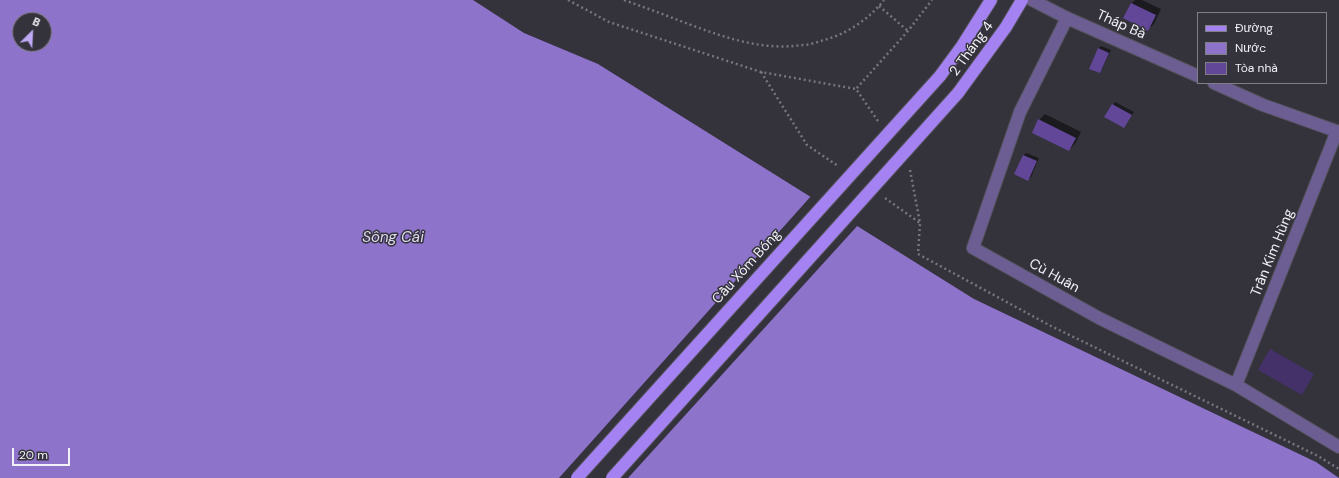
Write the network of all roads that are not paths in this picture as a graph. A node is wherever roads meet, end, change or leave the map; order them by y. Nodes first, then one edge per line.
1 (992, 0) edge
2 (1022, 0) edge
3 (1032, 0) edge
4 (1067, 18) junction
5 (940, 76) joint
6 (1197, 76) edge
7 (1216, 84) edge
8 (1338, 132) edge
9 (1236, 385) junction
10 (1339, 447) edge
11 (577, 478) edge
12 (612, 478) edge

1 - 5 main road, 2 Tháng 4
2 - 12 main road, 2 Tháng 4, bridge
3 - 4 street, Tháp Bà
4 - 6 street, Tháp Bà
4 - 9 street, Cù Huân
5 - 11 main road, Cầu Xóm Bóng, bridge
7 - 8 street
8 - 9 street, Trần Kim Hùng
9 - 10 street, Cù Huân

